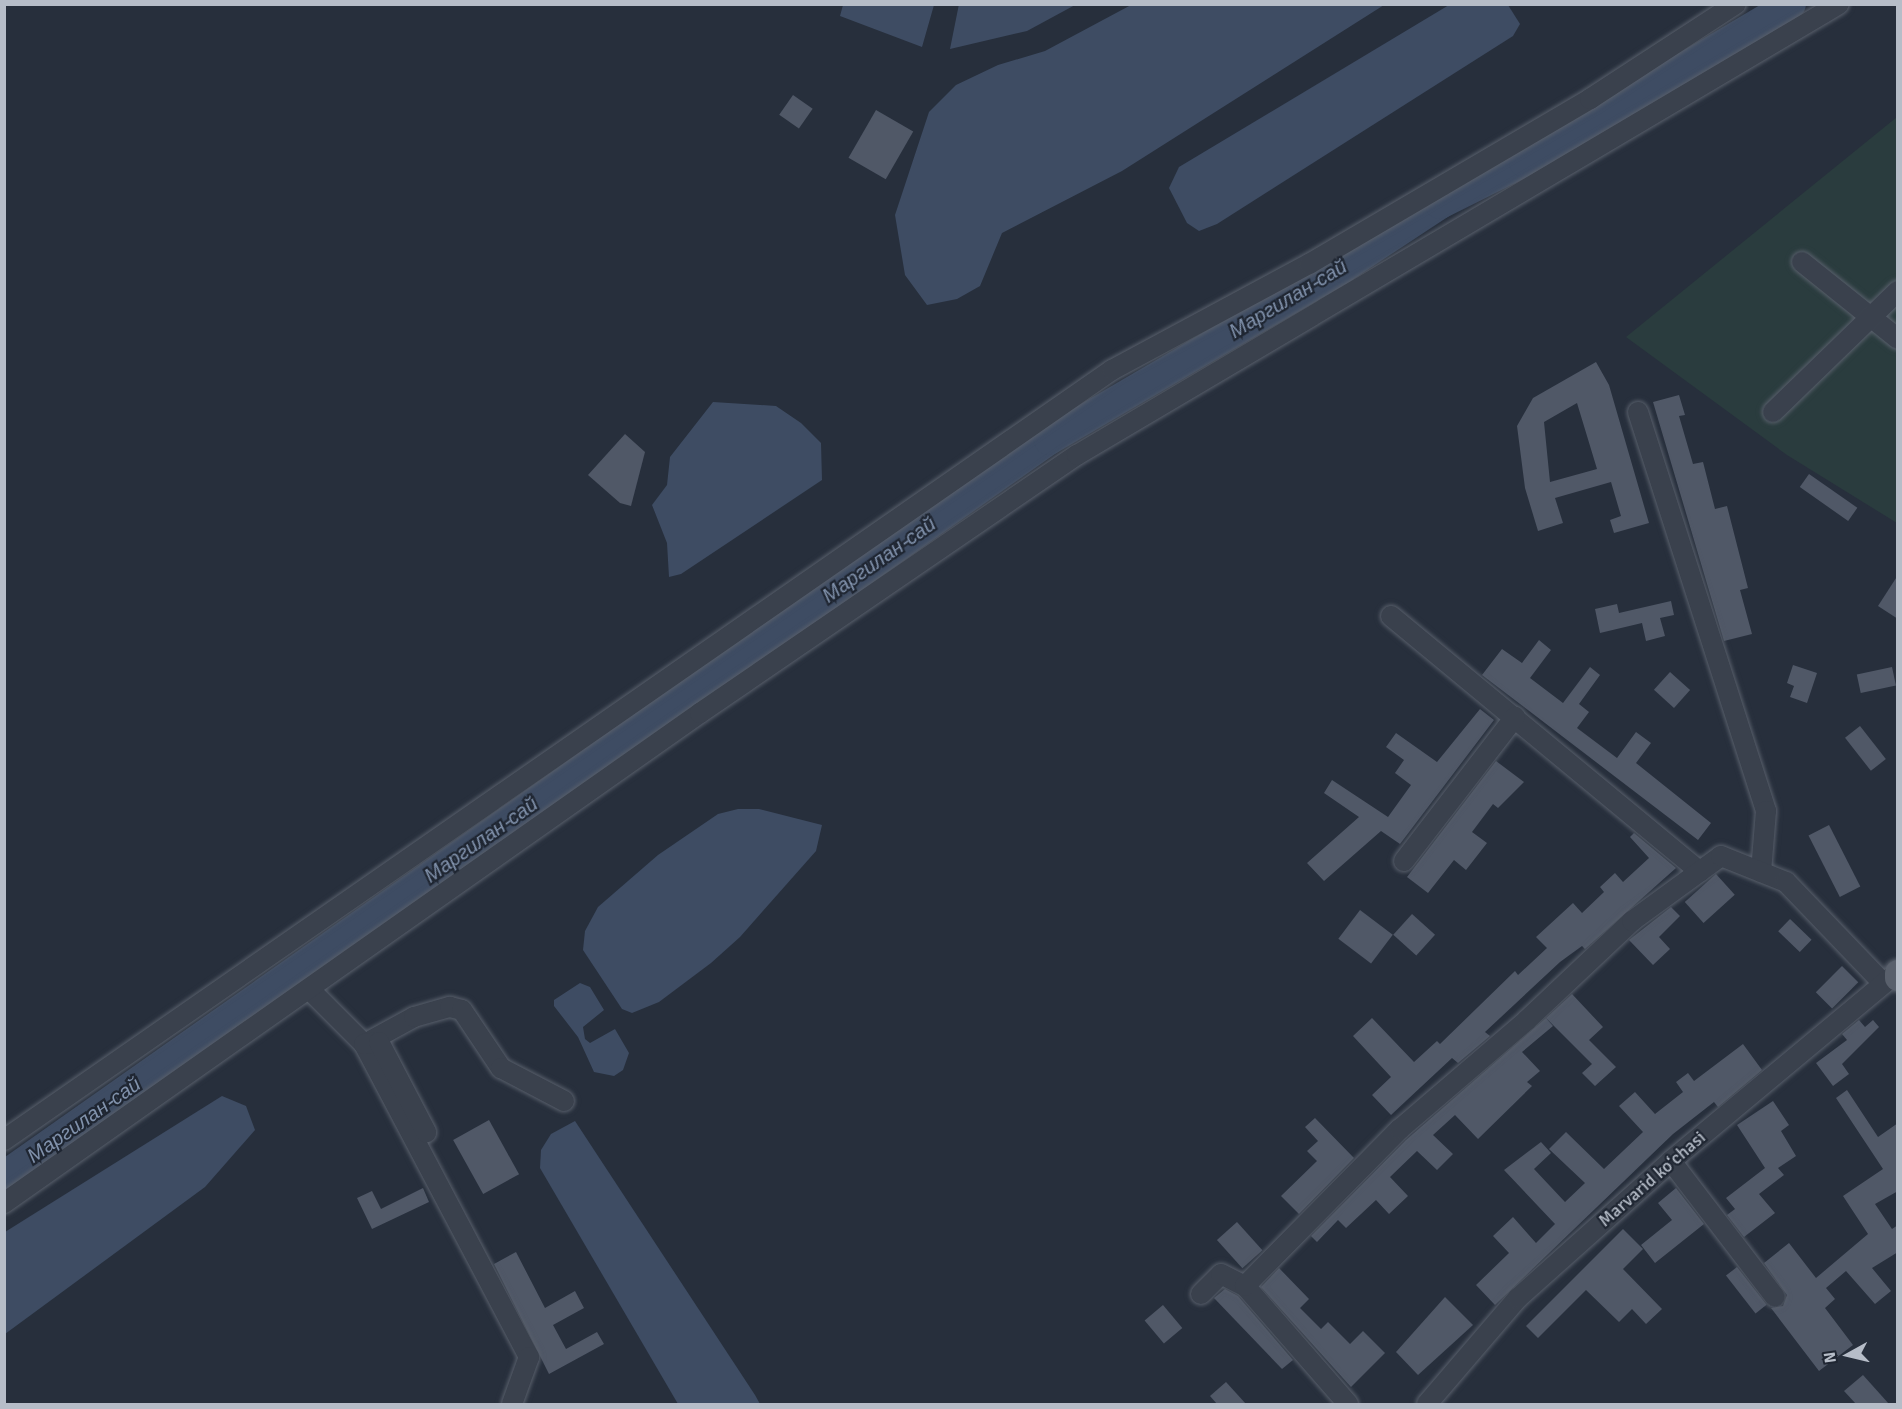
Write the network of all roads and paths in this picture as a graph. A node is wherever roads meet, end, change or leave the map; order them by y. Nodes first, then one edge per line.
1 (1736, 4) edge
2 (1839, 4) edge
3 (1802, 262) dead end
4 (1898, 291) edge
5 (1870, 318) junction
6 (1898, 339) edge
7 (1638, 412) dead end
8 (1773, 412) dead end
9 (1391, 616) dead end
10 (1515, 717) junction
11 (1404, 861) dead end
12 (1700, 872) junction
13 (1761, 872) junction
14 (1893, 977) edge
15 (311, 991) junction
16 (368, 1042) junction
17 (564, 1101) dead end
18 (426, 1132) dead end
19 (4, 1140) edge
20 (1671, 1161) junction
21 (4, 1203) edge
22 (1245, 1286) junction
23 (1201, 1294) dead end
24 (1775, 1297) dead end
25 (512, 1404) edge
26 (1348, 1404) edge
27 (1427, 1404) edge

1 - 19 street
2 - 15 street
3 - 5 street
4 - 5 street
5 - 6 street
5 - 8 street
7 - 13 street
9 - 10 street
10 - 11 street
10 - 12 street
12 - 13 street
12 - 22 street
13 - 14 street
14 - 20 street, Marvarid koʻchasi
15 - 16 street
15 - 21 street
16 - 17 street
16 - 18 street
16 - 25 street
20 - 24 street
20 - 27 street, Marvarid koʻchasi
22 - 23 street
22 - 26 street

